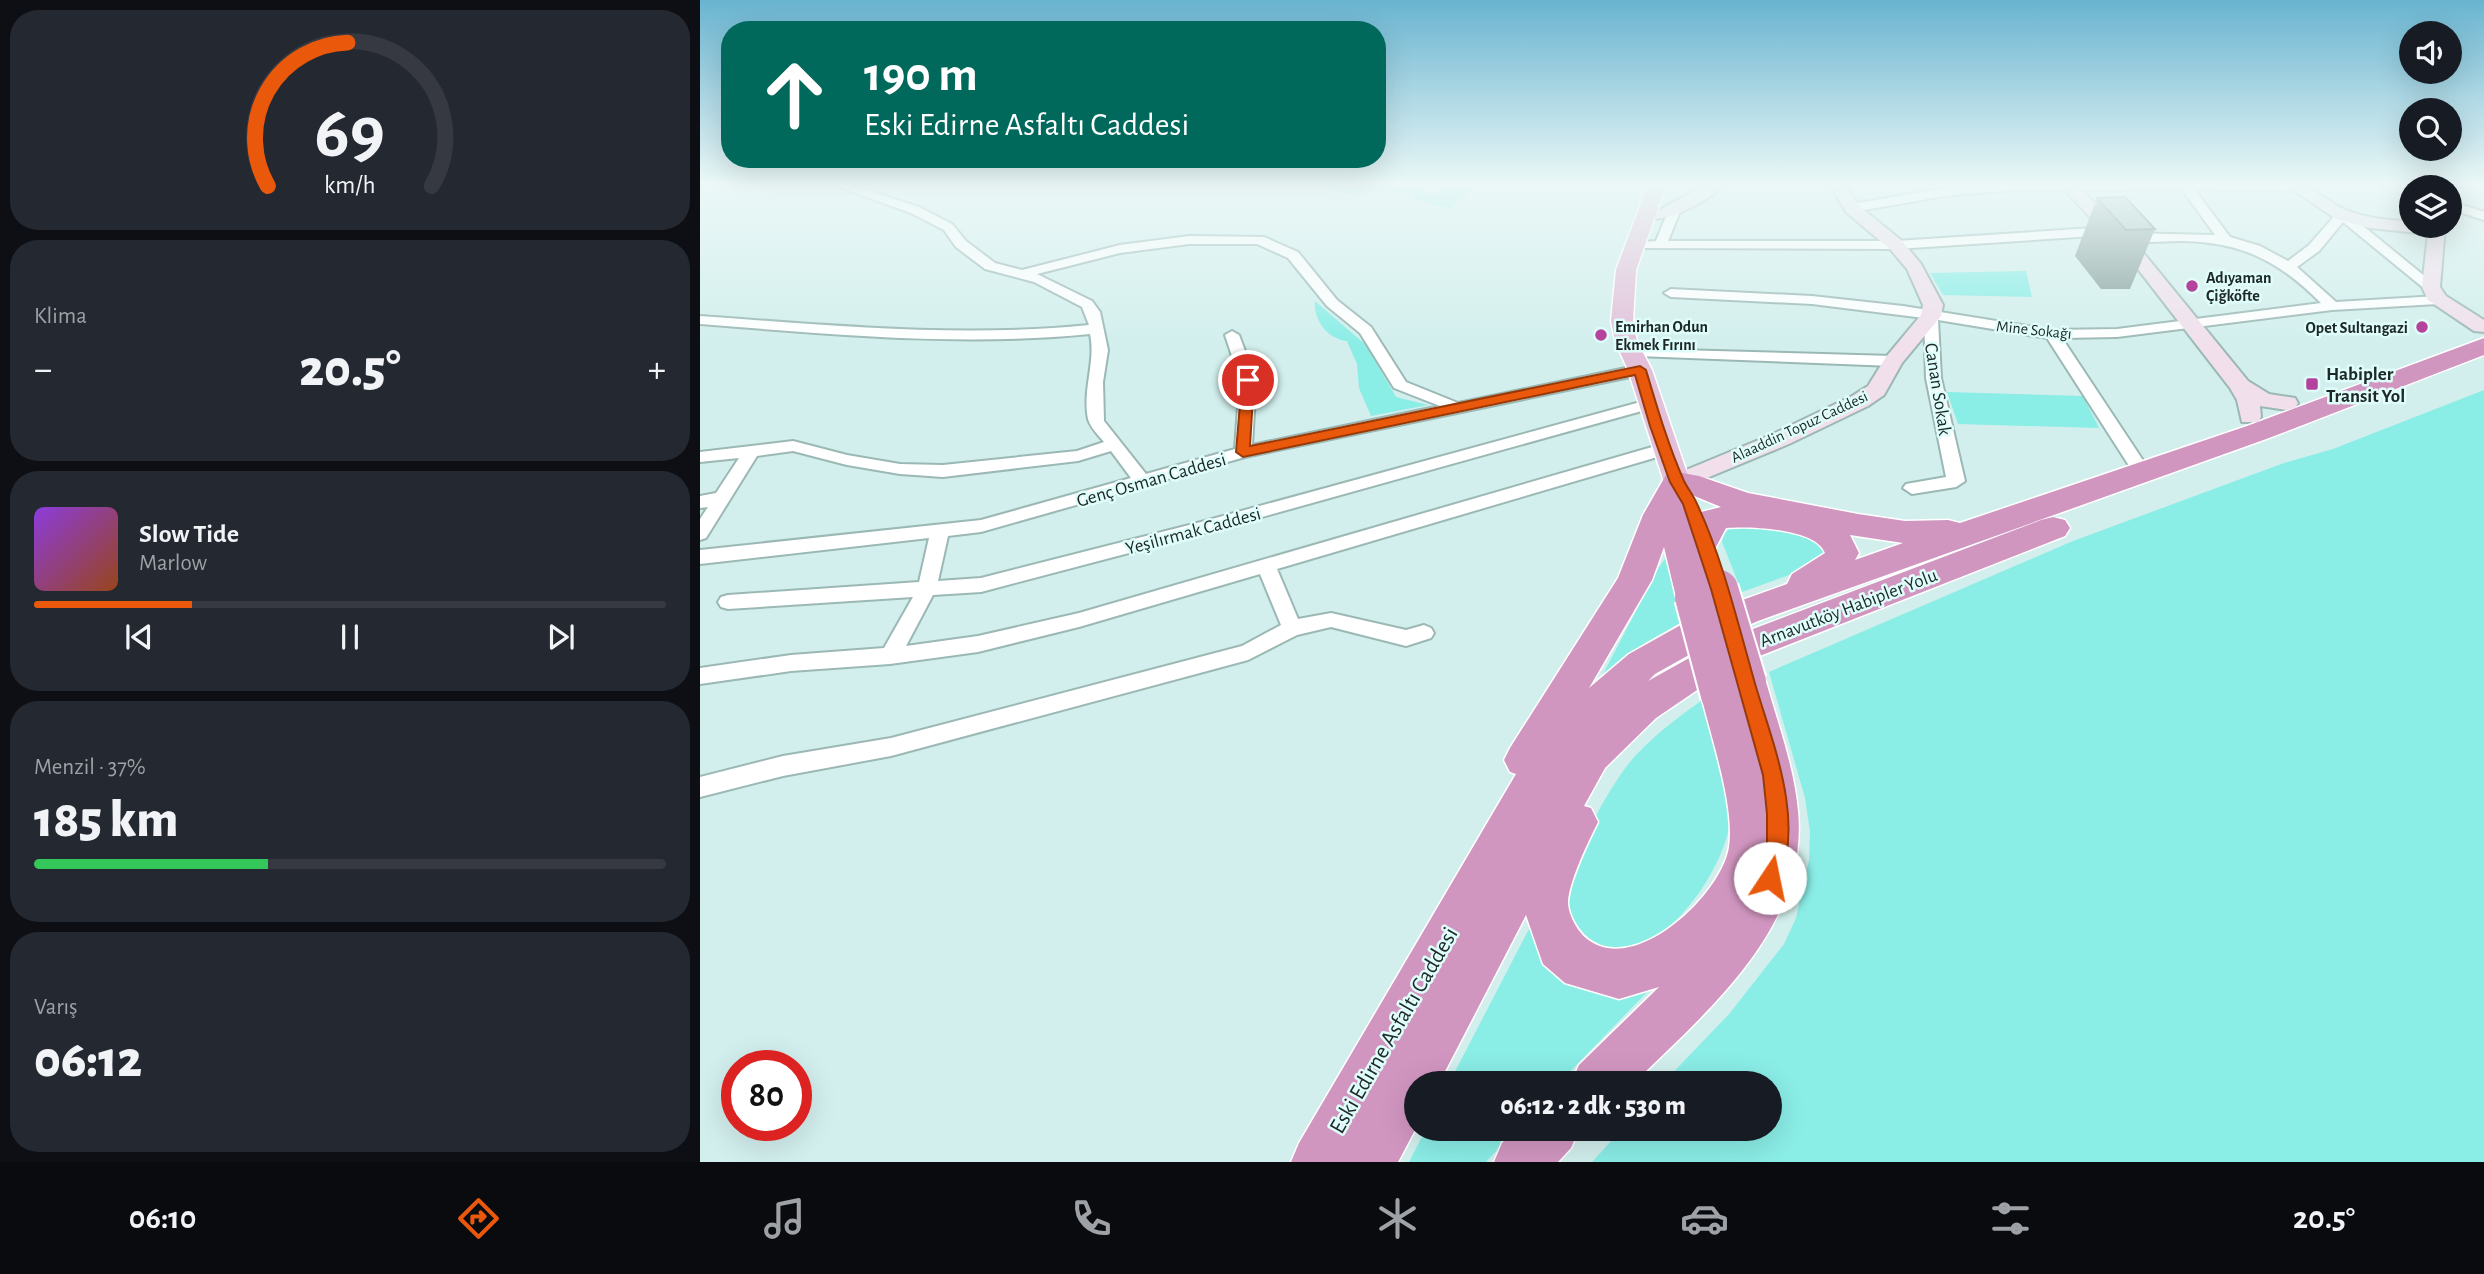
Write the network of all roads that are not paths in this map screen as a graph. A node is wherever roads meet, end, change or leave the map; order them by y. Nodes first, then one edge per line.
1 (957, 239) edge
2 (1218, 239) edge
3 (1247, 239) edge
4 (1648, 239) edge
5 (1651, 239) edge
6 (1888, 239) edge
7 (2018, 239) edge
8 (2118, 239) edge
9 (2211, 239) edge
10 (2321, 239) edge
11 (2371, 239) edge
12 (2437, 239) edge
13 (2225, 240) joint
14 (1647, 245) junction
15 (1896, 246) junction
16 (2290, 267) junction
17 (1023, 274) junction
18 (1671, 293) dead end
19 (2435, 294) junction
20 (2332, 306) junction
21 (1931, 316) junction
22 (700, 320) edge
23 (2190, 323) junction
24 (1097, 329) junction
25 (2483, 333) edge
26 (2053, 334) junction
27 (1232, 335) dead end
28 (2418, 352) junction
29 (1893, 361) junction
30 (1641, 362) junction
31 (2484, 368) edge
32 (2240, 386) junction
33 (2287, 403) junction
34 (1650, 404) junction
35 (1459, 408) junction
36 (2316, 410) junction
37 (2250, 417) junction
38 (1113, 445) junction
39 (752, 450) junction
40 (1243, 452) junction
41 (700, 457) edge
42 (1671, 465) junction
43 (2141, 471) junction
44 (1142, 481) junction
45 (1912, 488) dead end
46 (724, 498) junction
47 (700, 502) edge
48 (1985, 527) junction
49 (940, 531) junction
50 (700, 534) edge
51 (1703, 541) junction
52 (700, 557) edge
53 (1265, 566) junction
54 (928, 589) junction
55 (1719, 599) junction
56 (728, 602) dead end
57 (1292, 628) junction
58 (1424, 633) dead end
59 (890, 656) junction
60 (710, 675) edge
61 (1733, 688) junction
62 (700, 693) edge
63 (1642, 707) junction
64 (700, 787) edge
65 (1468, 897) junction
66 (1609, 1071) edge
67 (1541, 1141) edge
68 (1318, 1162) edge
69 (1369, 1162) edge
70 (1521, 1162) edge

1 - 17 street
2 - 17 street
3 - 35 street
4 - 14 main road
5 - 14 street
6 - 15 main road
7 - 15 street
8 - 23 main road
9 - 13 street
10 - 16 street
11 - 19 street
12 - 19 main road
13 - 16 street
14 - 15 street
14 - 30 main road
15 - 21 main road
16 - 20 street
17 - 24 street
18 - 21 street, Mine Sokağı
19 - 20 street, Mine Sokağı
19 - 25 main road
20 - 23 street, Mine Sokağı
21 - 26 street, Mine Sokağı
21 - 29 main road, Alaaddin Topuz Caddesi
21 - 45 street, Canan Sokak
22 - 24 street
23 - 26 street, Mine Sokağı
23 - 32 main road
24 - 38 street
25 - 28 highway
25 - 36 highway, Arnavutköy Habipler Yolu
26 - 43 street
27 - 40 street
28 - 33 highway
28 - 36 highway
29 - 30 street, Genç Osman Caddesi
29 - 42 main road, Alaaddin Topuz Caddesi
30 - 34 main road
30 - 35 street, Genç Osman Caddesi
31 - 63 highway, Arnavutköy Habipler Yolu
32 - 33 main road
32 - 37 main road
33 - 37 highway
34 - 42 main road
34 - 54 street, Yeşilırmak Caddesi
35 - 40 street, Genç Osman Caddesi
36 - 43 highway, Arnavutköy Habipler Yolu
37 - 43 highway
38 - 39 street
38 - 44 street
39 - 41 street
39 - 46 street
40 - 44 street, Genç Osman Caddesi
42 - 48 highway
42 - 51 highway
42 - 53 street
42 - 55 highway
42 - 65 highway
43 - 48 highway, Arnavutköy Habipler Yolu
44 - 49 street, Genç Osman Caddesi
46 - 47 street
46 - 50 street
48 - 55 highway, Arnavutköy Habipler Yolu
49 - 52 street, Genç Osman Caddesi
49 - 54 street
51 - 55 highway
51 - 55 highway
53 - 57 street
53 - 59 street
54 - 56 street, Yeşilırmak Caddesi
54 - 59 street
55 - 61 highway, bridge
55 - 65 highway, Arnavutköy Habipler Yolu
57 - 58 street
57 - 64 street
59 - 60 street
60 - 62 street
61 - 63 highway
61 - 66 highway
63 - 69 highway, Arnavutköy Habipler Yolu
65 - 68 highway, Eski Edirne Asfaltı Caddesi
67 - 70 highway

